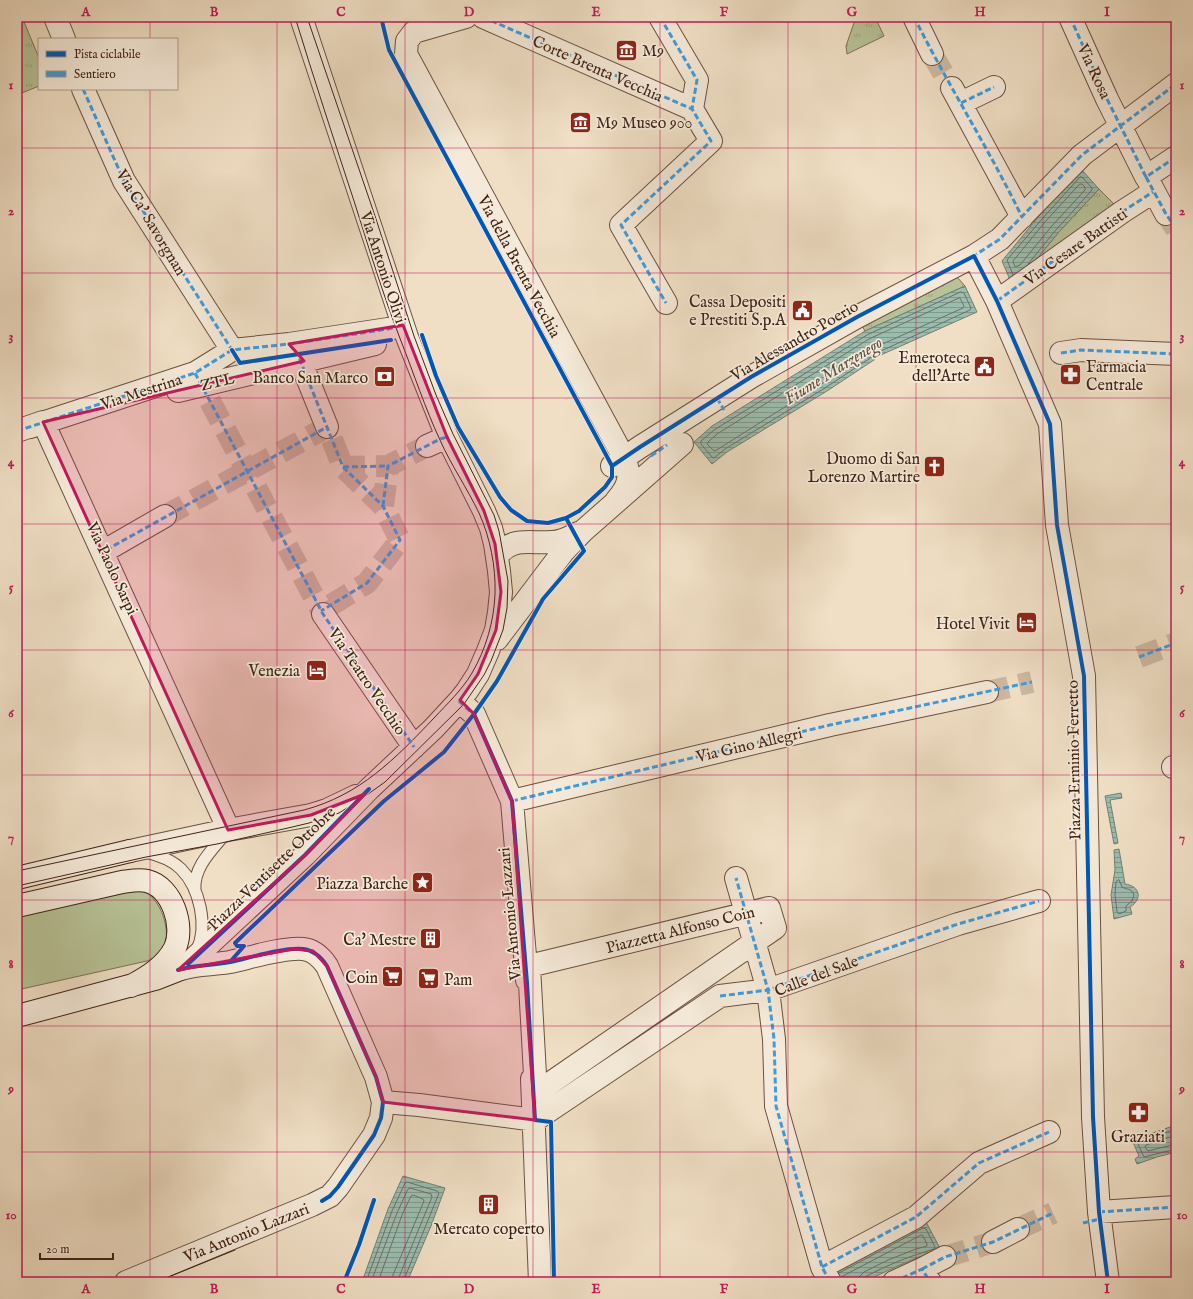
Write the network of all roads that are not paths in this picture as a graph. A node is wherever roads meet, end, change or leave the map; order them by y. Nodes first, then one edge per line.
1 (55, 17) edge
2 (301, 17) edge
3 (466, 17) edge
4 (482, 17) edge
5 (660, 17) edge
6 (914, 17) edge
7 (1070, 17) edge
8 (64, 38) edge
9 (932, 54) tunnel mouth
10 (1176, 84) edge
11 (994, 86) dead end
12 (83, 90) edge
13 (692, 109) junction
14 (1120, 126) junction
15 (1176, 157) edge
16 (1150, 185) junction
17 (1166, 214) tunnel mouth
18 (1022, 217) junction
19 (974, 256) junction
20 (997, 301) junction
21 (666, 303) dead end
22 (397, 333) junction
23 (289, 344) junction
24 (232, 350) junction
25 (1062, 353) dead end
26 (1176, 354) edge
27 (195, 373) junction
28 (210, 401) tunnel mouth
29 (327, 427) dead end
30 (27, 428) edge
31 (447, 437) junction
32 (427, 446) tunnel mouth
33 (667, 448) dead end
34 (618, 462) junction
35 (616, 502) junction
36 (165, 516) tunnel mouth
37 (583, 531) junction
38 (106, 550) junction
39 (497, 556) junction
40 (323, 614) tunnel mouth
41 (488, 651) junction
42 (987, 692) tunnel mouth
43 (459, 701) junction
44 (180, 716) dead end
45 (414, 747) junction
46 (198, 755) dead end
47 (370, 789) junction
48 (512, 801) junction
49 (228, 828) junction
50 (130, 852) junction
51 (17, 878) edge
52 (736, 878) dead end
53 (195, 892) junction
54 (1039, 901) dead end
55 (17, 906) edge
56 (746, 914) junction
57 (754, 943) junction
58 (183, 967) junction
59 (131, 986) junction
60 (768, 990) junction
61 (17, 1016) edge
62 (383, 1102) junction
63 (534, 1120) junction
64 (1049, 1132) dead end
65 (322, 1201) joint
66 (1176, 1207) edge
67 (1094, 1218) junction
68 (1018, 1229) tunnel mouth
69 (993, 1242) tunnel mouth
70 (945, 1257) tunnel mouth
71 (826, 1274) edge
72 (926, 1275) edge
73 (126, 1282) edge
74 (540, 1282) edge
75 (894, 1282) edge
76 (1108, 1282) edge

1 - 8 street
2 - 22 street, Via Antonio Olivi
3 - 34 street, Via della Brenta Vecchia
4 - 13 street, Corte Brenta Vecchia
5 - 13 street
6 - 9 street
7 - 14 street, Via Rosa
10 - 14 street, Via Alessandro Poerio
11 - 18 street
12 - 24 street, Via Ca' Savorgnan
13 - 21 street
14 - 16 street, Via Rosa
14 - 18 street, Via Alessandro Poerio
15 - 16 street, Via Cesare Battisti
16 - 17 street, Via Rosa
16 - 20 street, Via Cesare Battisti
18 - 19 street, Via Alessandro Poerio
19 - 20 street, Piazza Erminio Ferretto
19 - 34 street, Via Alessandro Poerio
20 - 67 street, Piazza Erminio Ferretto
22 - 23 street, Via Mestrina
22 - 30 street, ZTL
22 - 31 street, Via Antonio Olivi
23 - 24 street, Via Mestrina
23 - 29 street
24 - 27 street, Via Mestrina
25 - 26 street
27 - 28 street
27 - 30 street, Via Mestrina
30 - 38 street, Via Paolo Sarpi
30 - 49 street
31 - 32 street
31 - 39 street, Via Antonio Olivi
33 - 35 street
34 - 35 street, Via della Brenta Vecchia
35 - 37 street
36 - 38 street
37 - 39 street
37 - 41 street
38 - 44 street, Via Paolo Sarpi
39 - 41 street, Via Antonio Olivi
40 - 45 street, Via Teatro Vecchio
41 - 43 street
42 - 48 street, Via Gino Allegri
43 - 45 street
43 - 48 street, Via Antonio Lazzari
45 - 47 street
46 - 49 street
47 - 49 street, Piazza Ventisette Ottobre
47 - 58 street, Piazza Ventisette Ottobre
48 - 63 street, Via Antonio Lazzari
49 - 50 street, Piazza Ventisette Ottobre
49 - 53 lane, Piazza Ventisette Ottobre
50 - 51 street, Piazza Ventisette Ottobre
50 - 53 lane, Piazza Ventisette Ottobre
52 - 56 street
53 - 58 lane, Piazza Ventisette Ottobre
54 - 60 street, Calle del Sale
55 - 59 street, Piazza Ventisette Ottobre
56 - 57 street
56 - 57 street, Piazzetta Alfonso Coin
57 - 60 street
58 - 59 street, Piazza Ventisette Ottobre
58 - 62 street, Piazza Ventisette Ottobre
59 - 61 street, Piazza Ventisette Ottobre
60 - 63 street
60 - 71 street, Calle del Sale
62 - 63 street
62 - 65 street, Piazza Ventisette Ottobre
63 - 74 street, Via Antonio Lazzari
64 - 71 street
65 - 73 street, Via Antonio Lazzari
66 - 67 street
67 - 76 street, Piazza Erminio Ferretto
68 - 69 street
70 - 72 street
72 - 75 street

